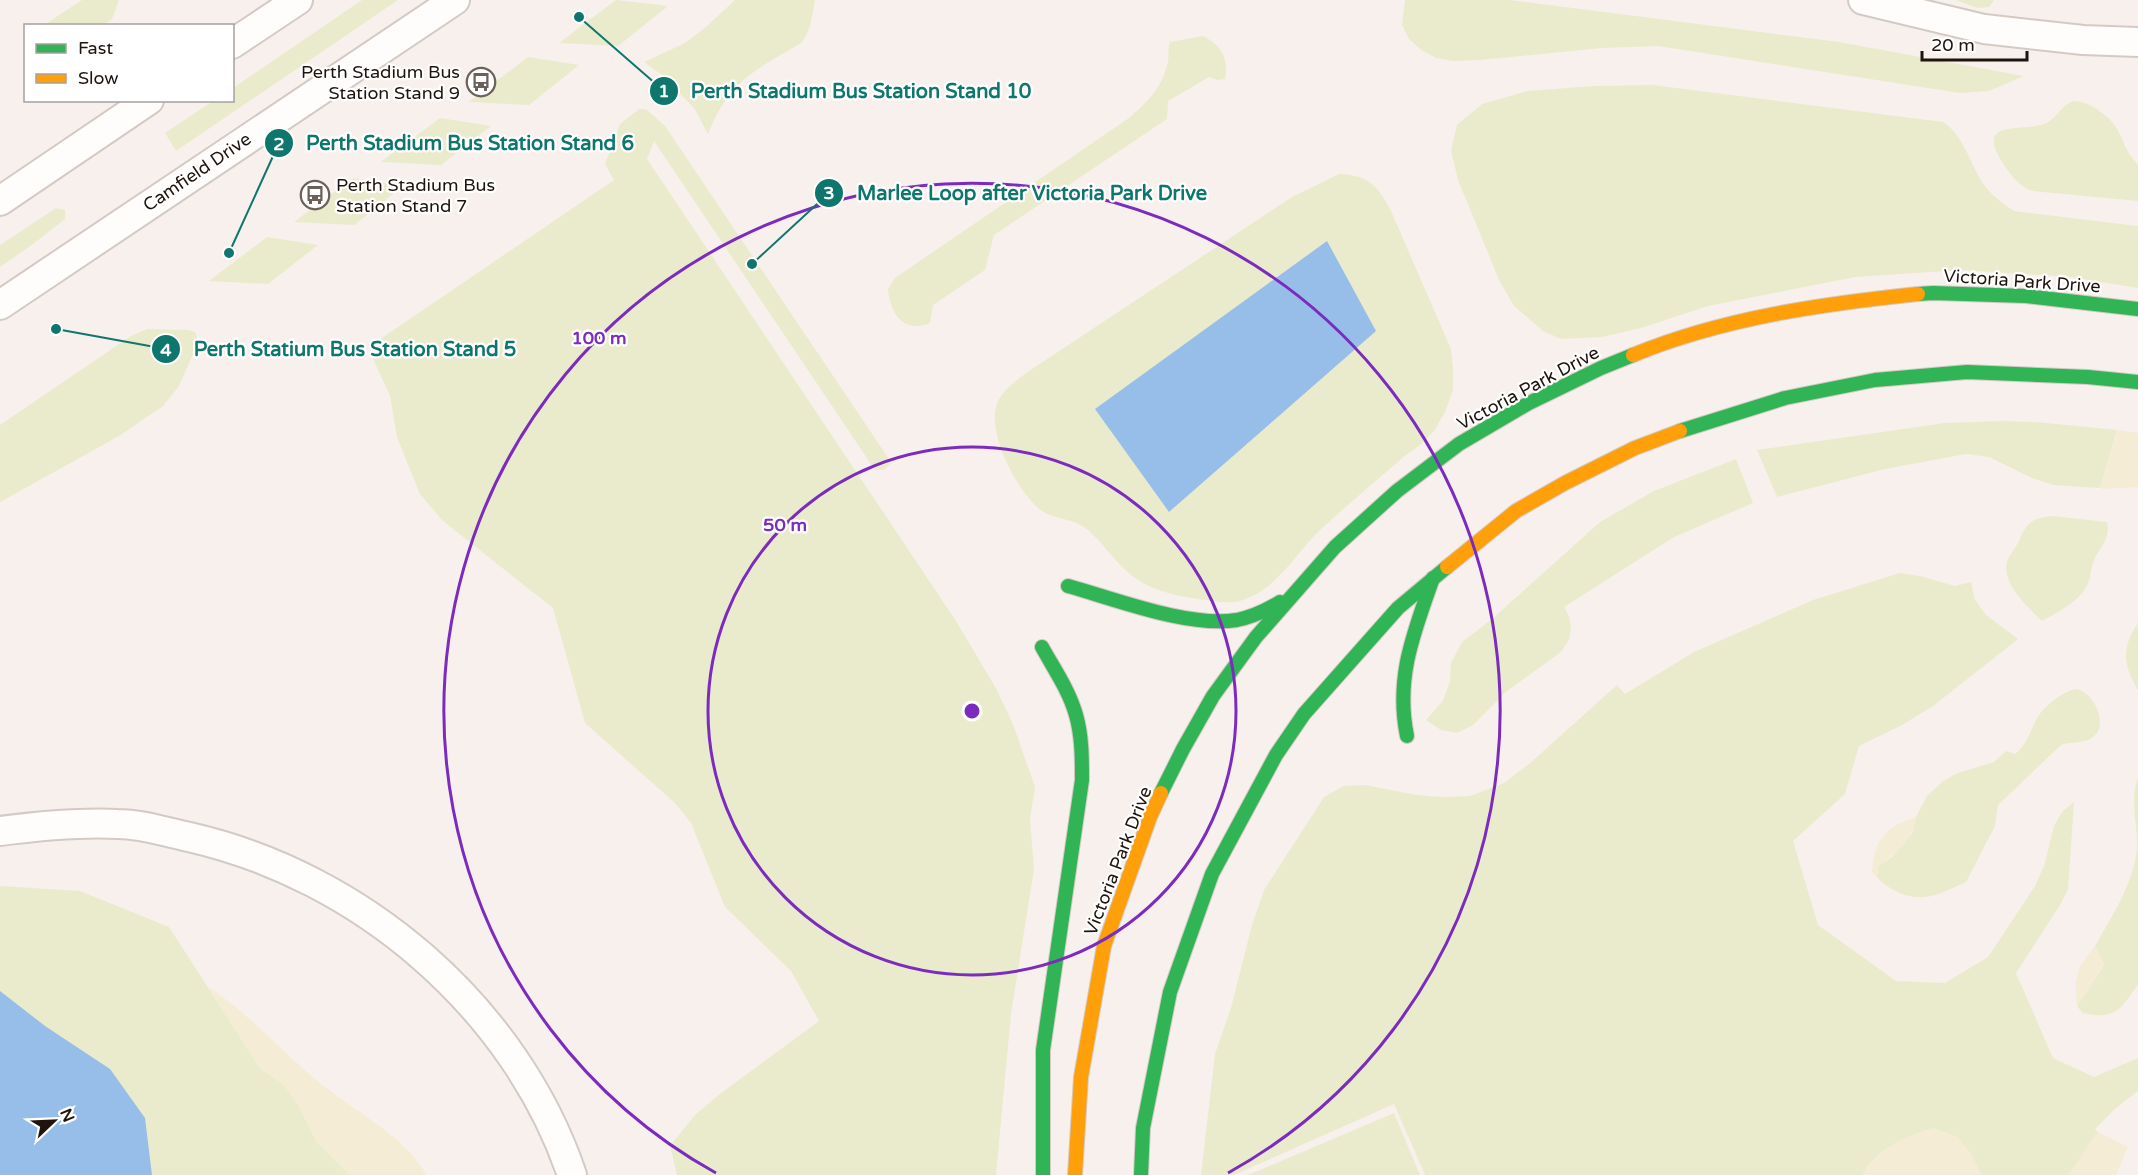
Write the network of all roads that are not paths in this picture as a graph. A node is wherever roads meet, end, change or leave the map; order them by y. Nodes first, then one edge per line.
1 (298, 0) edge
2 (455, 0) edge
3 (1863, 0) edge
4 (2138, 42) edge
5 (234, 43) edge
6 (146, 102) edge
7 (0, 201) edge
8 (0, 305) edge
9 (2138, 309) edge
10 (2138, 382) edge
11 (1434, 577) junction
12 (1068, 586) dead end
13 (1289, 597) junction
14 (1042, 647) dead end
15 (1407, 736) dead end
16 (0, 831) edge
17 (572, 1175) edge
18 (1043, 1175) edge
19 (1075, 1175) edge
20 (1141, 1175) edge

1 - 5 street
2 - 8 street, Camfield Drive
3 - 4 street
6 - 7 street
9 - 13 street, Victoria Park Drive
10 - 11 street
11 - 15 street
11 - 20 street
12 - 13 street
13 - 19 street, Victoria Park Drive
14 - 18 street
16 - 17 street

